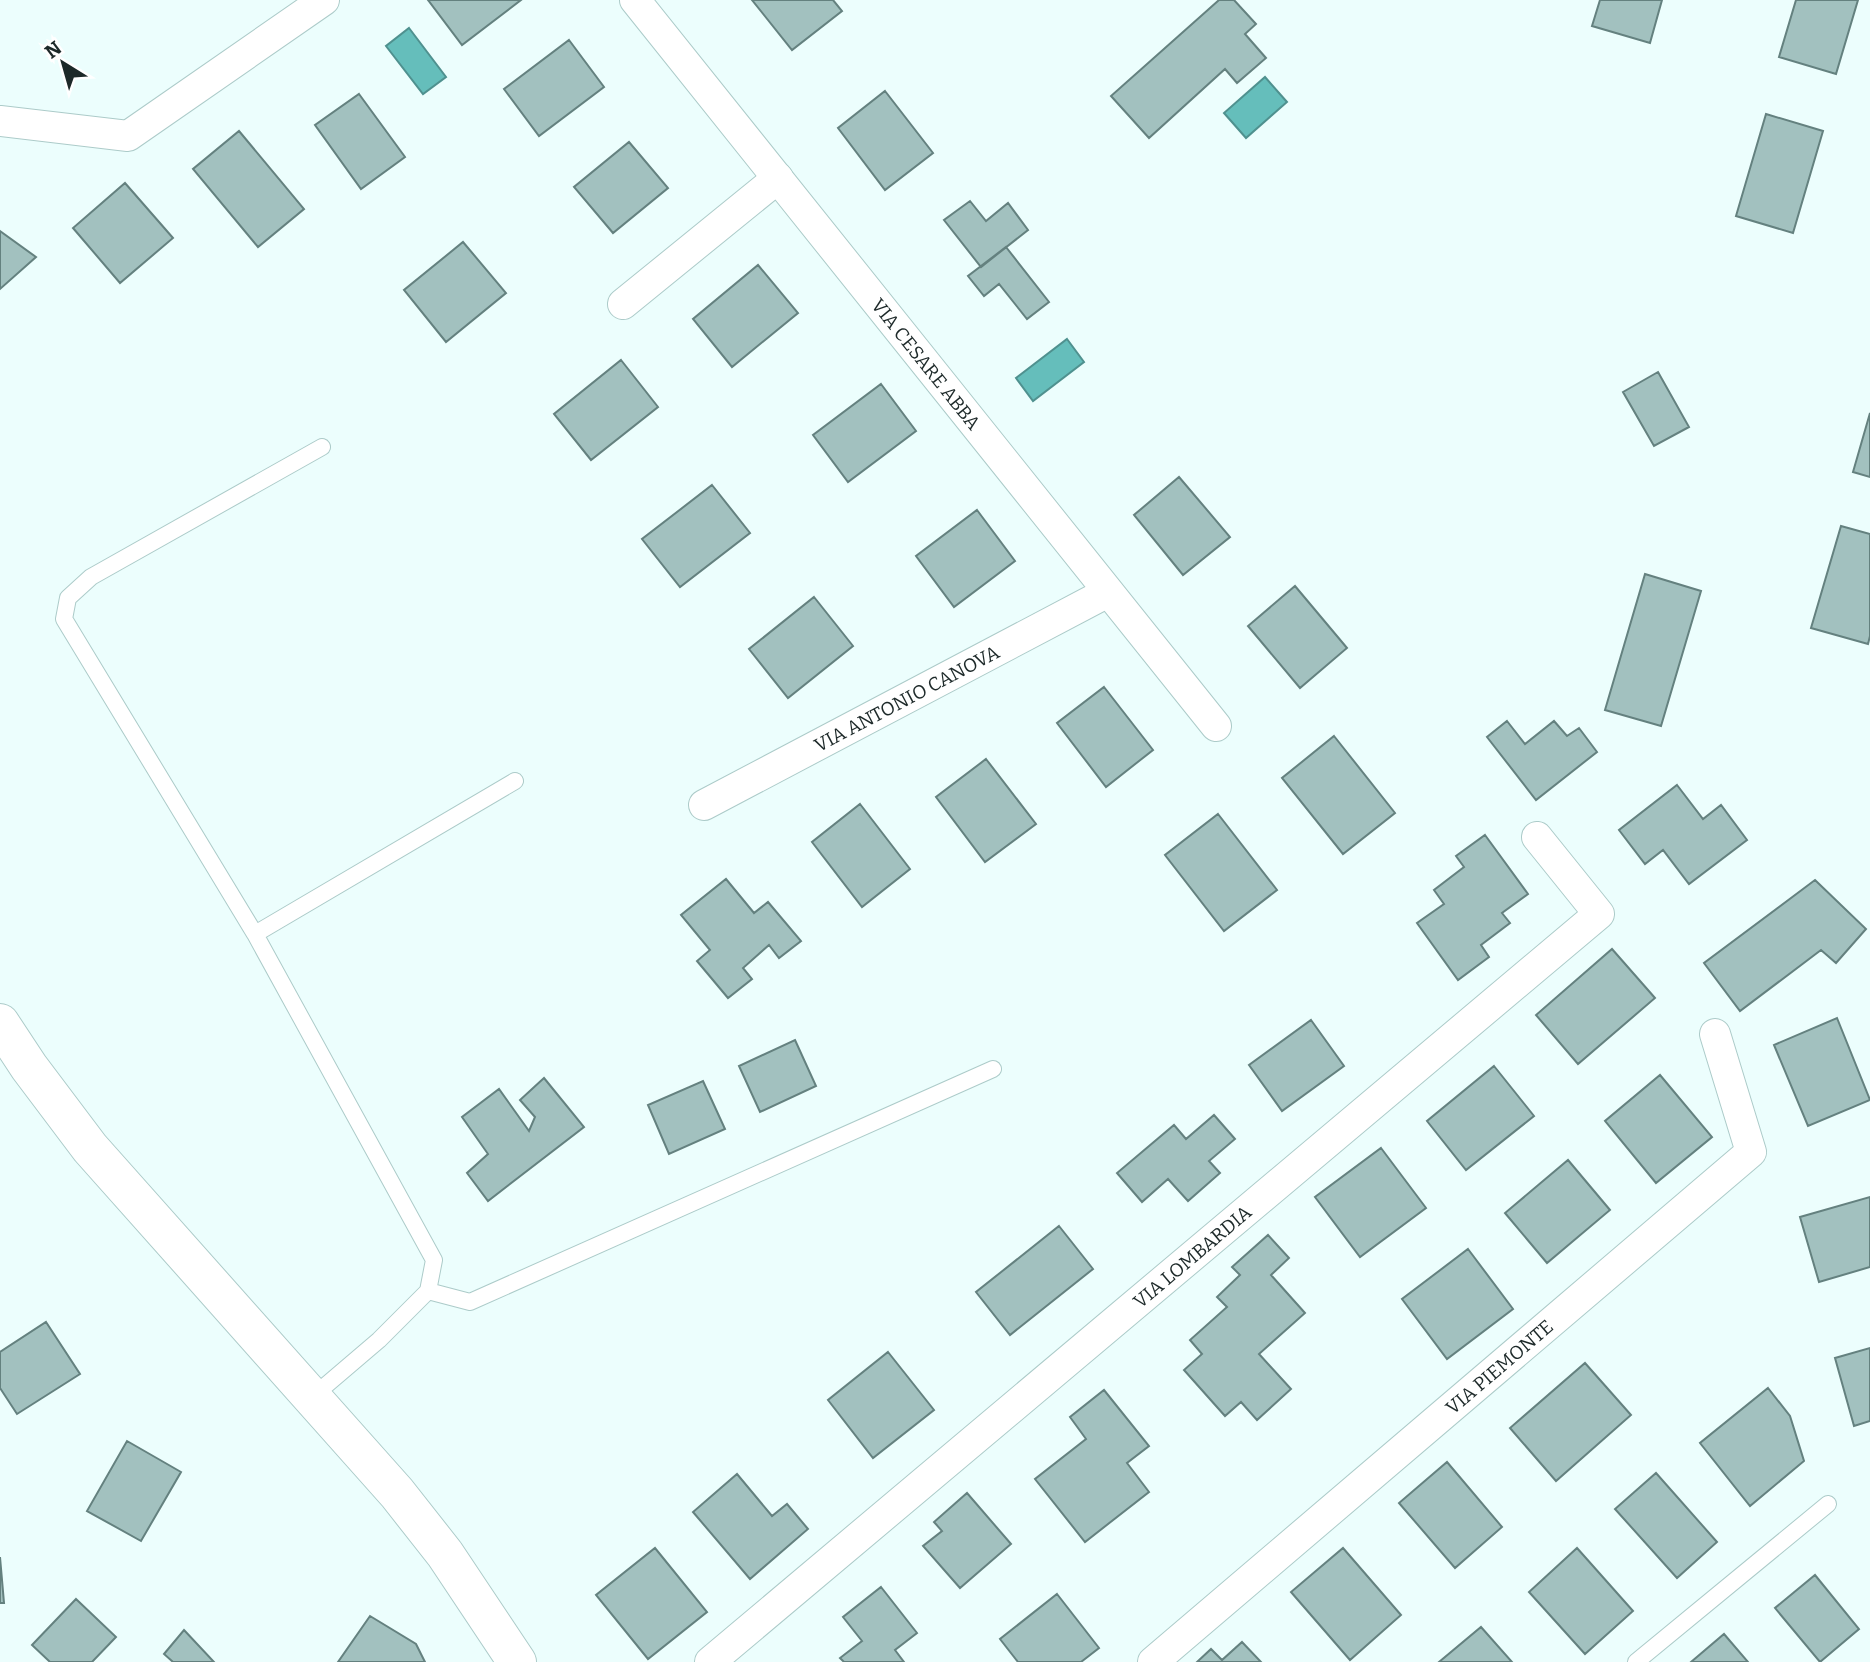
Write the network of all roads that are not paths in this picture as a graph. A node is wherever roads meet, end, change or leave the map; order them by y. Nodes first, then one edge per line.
1 (324, 0) edge
2 (635, 0) edge
3 (0, 121) edge
4 (778, 178) junction
5 (622, 304) dead end
6 (322, 447) dead end
7 (1108, 592) junction
8 (1216, 726) dead end
9 (515, 780) dead end
10 (704, 805) dead end
11 (1537, 837) dead end
12 (255, 934) junction
13 (0, 1023) edge
14 (1715, 1034) dead end
15 (993, 1069) dead end
16 (428, 1291) junction
17 (311, 1398) junction
18 (1828, 1504) dead end
19 (517, 1662) edge
20 (710, 1662) edge
21 (1153, 1662) edge
22 (1636, 1662) edge

1 - 3 street
2 - 4 street, VIA CESARE ABBA
4 - 5 street
4 - 7 street, VIA CESARE ABBA
6 - 12 lane
7 - 8 street, VIA CESARE ABBA
7 - 10 street, VIA ANTONIO CANOVA
9 - 12 lane
11 - 20 street, VIA LOMBARDIA
12 - 16 lane
13 - 17 main road
14 - 21 street, VIA PIEMONTE
15 - 16 lane
16 - 17 lane
17 - 19 main road
18 - 22 lane

